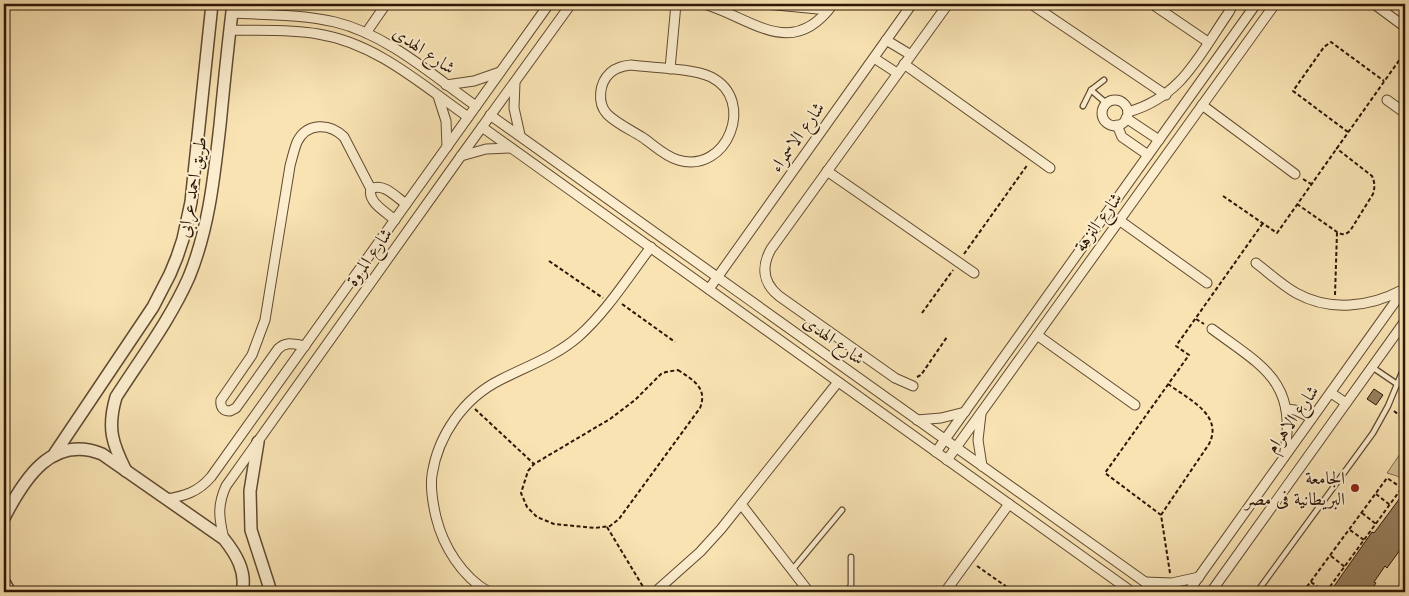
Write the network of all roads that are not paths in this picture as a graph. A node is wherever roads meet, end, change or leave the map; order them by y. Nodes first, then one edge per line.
1 (212, 4) edge
2 (386, 4) edge
3 (549, 4) edge
4 (571, 4) edge
5 (676, 4) edge
6 (708, 4) edge
7 (766, 4) edge
8 (912, 4) edge
9 (948, 4) edge
10 (1031, 4) edge
11 (1152, 4) edge
12 (1233, 4) edge
13 (1256, 4) edge
14 (1275, 4) edge
15 (1374, 4) edge
16 (830, 7) edge
17 (232, 8) edge
18 (1405, 27) edge
19 (230, 30) junction
20 (366, 32) junction
21 (886, 40) junction
22 (1208, 42) junction
23 (911, 55) junction
24 (874, 58) junction
25 (904, 64) junction
26 (670, 70) junction
27 (500, 72) junction
28 (898, 73) junction
29 (515, 80) junction
30 (1104, 80) dead end
31 (446, 85) junction
32 (203, 88) junction
33 (223, 90) junction
34 (1091, 90) junction
35 (1166, 94) junction
36 (438, 96) junction
37 (1387, 100) dead end
38 (1106, 103) junction
39 (1202, 105) junction
40 (476, 106) junction
41 (1083, 106) dead end
42 (1405, 113) edge
43 (490, 115) junction
44 (1127, 115) junction
45 (468, 117) junction
46 (1117, 125) junction
47 (482, 127) junction
48 (520, 135) junction
49 (1159, 140) junction
50 (447, 147) junction
51 (512, 148) junction
52 (1148, 155) junction
53 (461, 156) junction
54 (1050, 168) dead end
55 (827, 171) junction
56 (1295, 174) dead end
57 (371, 189) junction
58 (406, 204) junction
59 (394, 220) junction
60 (1119, 220) junction
61 (650, 247) junction
62 (1256, 263) dead end
63 (974, 273) dead end
64 (718, 277) junction
65 (1207, 283) dead end
66 (1405, 288) edge
67 (709, 289) junction
68 (1405, 321) edge
69 (1212, 329) dead end
70 (1037, 335) junction
71 (133, 336) junction
72 (305, 346) junction
73 (149, 347) junction
74 (1405, 365) edge
75 (1372, 367) junction
76 (838, 382) junction
77 (1397, 384) junction
78 (910, 385) road end
79 (1331, 393) junction
80 (1346, 403) junction
81 (1135, 405) dead end
82 (1286, 408) junction
83 (965, 412) junction
84 (981, 413) junction
85 (1312, 418) junction
86 (917, 420) junction
87 (945, 440) junction
88 (258, 442) junction
89 (956, 448) junction
90 (936, 452) junction
91 (55, 453) junction
92 (947, 460) junction
93 (1284, 460) junction
94 (982, 466) junction
95 (126, 471) junction
96 (166, 499) junction
97 (740, 504) junction
98 (1009, 504) junction
99 (842, 510) dead end
100 (4, 518) edge
101 (224, 538) junction
102 (851, 557) dead end
103 (792, 570) junction
104 (1199, 577) junction
105 (4, 582) edge
106 (1144, 582) junction
107 (1405, 588) edge
108 (805, 590) edge
109 (243, 591) edge
110 (10, 592) edge
111 (271, 592) edge
112 (489, 592) edge
113 (655, 592) edge
114 (848, 592) edge
115 (945, 592) edge
116 (1132, 592) edge
117 (1158, 592) edge
118 (1188, 592) edge
119 (1211, 592) edge
120 (1257, 592) edge
121 (1402, 592) edge

1 - 32 street, طريق احمد عرابى
2 - 20 street
3 - 27 street, شارع المروة
4 - 29 street, شارع المروة
5 - 26 street
6 - 16 street
7 - 16 street
8 - 21 street, شارع الاسمراء
9 - 23 street
10 - 35 street
11 - 22 street
12 - 22 street
13 - 49 street, شارع النزهة
14 - 39 street, شارع النزهة
15 - 18 street
17 - 19 street, طريق احمد عرابى
17 - 20 street, شارع الهدى
19 - 33 street, طريق احمد عرابى
19 - 36 street, شارع الهدى
20 - 31 street, شارع الهدى
21 - 23 street
21 - 24 street, شارع الاسمراء
22 - 35 street
23 - 25 street
24 - 28 street
24 - 64 street, شارع الاسمراء
25 - 28 street
25 - 54 street
26 - 26 street
27 - 31 street
27 - 40 street, شارع المروة
28 - 55 street
29 - 43 street, شارع المروة
29 - 48 street
30 - 34 lane
31 - 40 street, شارع الهدى
32 - 33 street
32 - 71 street, طريق احمد عرابى
33 - 73 street, طريق احمد عرابى
34 - 38 lane
34 - 41 lane
35 - 44 street
36 - 45 street, شارع الهدى
36 - 50 street
37 - 42 street
38 - 44 street
38 - 46 street
39 - 56 street
39 - 60 street, شارع النزهة
40 - 45 street, شارع المروة
43 - 47 street, شارع المروة
43 - 48 street, شارع الهدى
44 - 46 street
44 - 49 street
45 - 50 street, شارع المروة
46 - 52 street
47 - 51 street, شارع الهدى
47 - 53 street, شارع المروة
48 - 64 street, شارع الهدى
49 - 52 street, شارع النزهة
50 - 58 street, شارع المروة
51 - 53 street
51 - 61 street, شارع الهدى
52 - 83 street, شارع النزهة
53 - 88 street, شارع المروة
55 - 63 street
55 - 78 street
57 - 58 street
57 - 59 street
57 - 72 street
58 - 59 street, شارع المروة
59 - 72 street, شارع المروة
60 - 65 street
60 - 70 street, شارع النزهة
61 - 67 street, شارع الهدى
61 - 112 street
62 - 66 street
64 - 67 street, شارع الاسمراء
64 - 86 street, شارع الهدى
66 - 79 street, شارع الاهرام
67 - 76 street, شارع الهدى
68 - 75 street, شارع الاهرام
69 - 82 street
70 - 81 street
70 - 84 street, شارع النزهة
71 - 73 street
71 - 91 street, طريق احمد عرابى
72 - 96 street, شارع المروة
73 - 95 street, طريق احمد عرابى
74 - 77 lane
75 - 77 lane
75 - 80 street, شارع الاهرام
76 - 90 street, شارع الهدى
76 - 97 street
77 - 120 lane
79 - 80 street
79 - 85 street, شارع الاهرام
80 - 119 street, شارع الاهرام
82 - 85 street
82 - 93 street
83 - 86 street
83 - 87 street, شارع النزهة
84 - 89 street, شارع النزهة
84 - 94 street
85 - 93 street, شارع الاهرام
86 - 87 street, شارع الهدى
87 - 89 street, شارع الهدى
87 - 90 street, شارع النزهة
88 - 101 street, شارع المروة
88 - 111 street
89 - 92 street, شارع النزهة
89 - 94 street, شارع الهدى
90 - 92 street, شارع الهدى
91 - 95 street
91 - 100 street, طريق احمد عرابى
92 - 98 street, شارع الهدى
93 - 104 street, شارع الاهرام
94 - 106 street, شارع الهدى
95 - 96 street
96 - 101 street
97 - 103 street
97 - 113 street
98 - 115 street
98 - 116 street, شارع الهدى
99 - 103 lane
101 - 109 street
102 - 114 lane
103 - 108 street
104 - 106 street
104 - 118 street, شارع الاهرام
105 - 110 street
106 - 117 street, شارع الهدى
107 - 121 street

